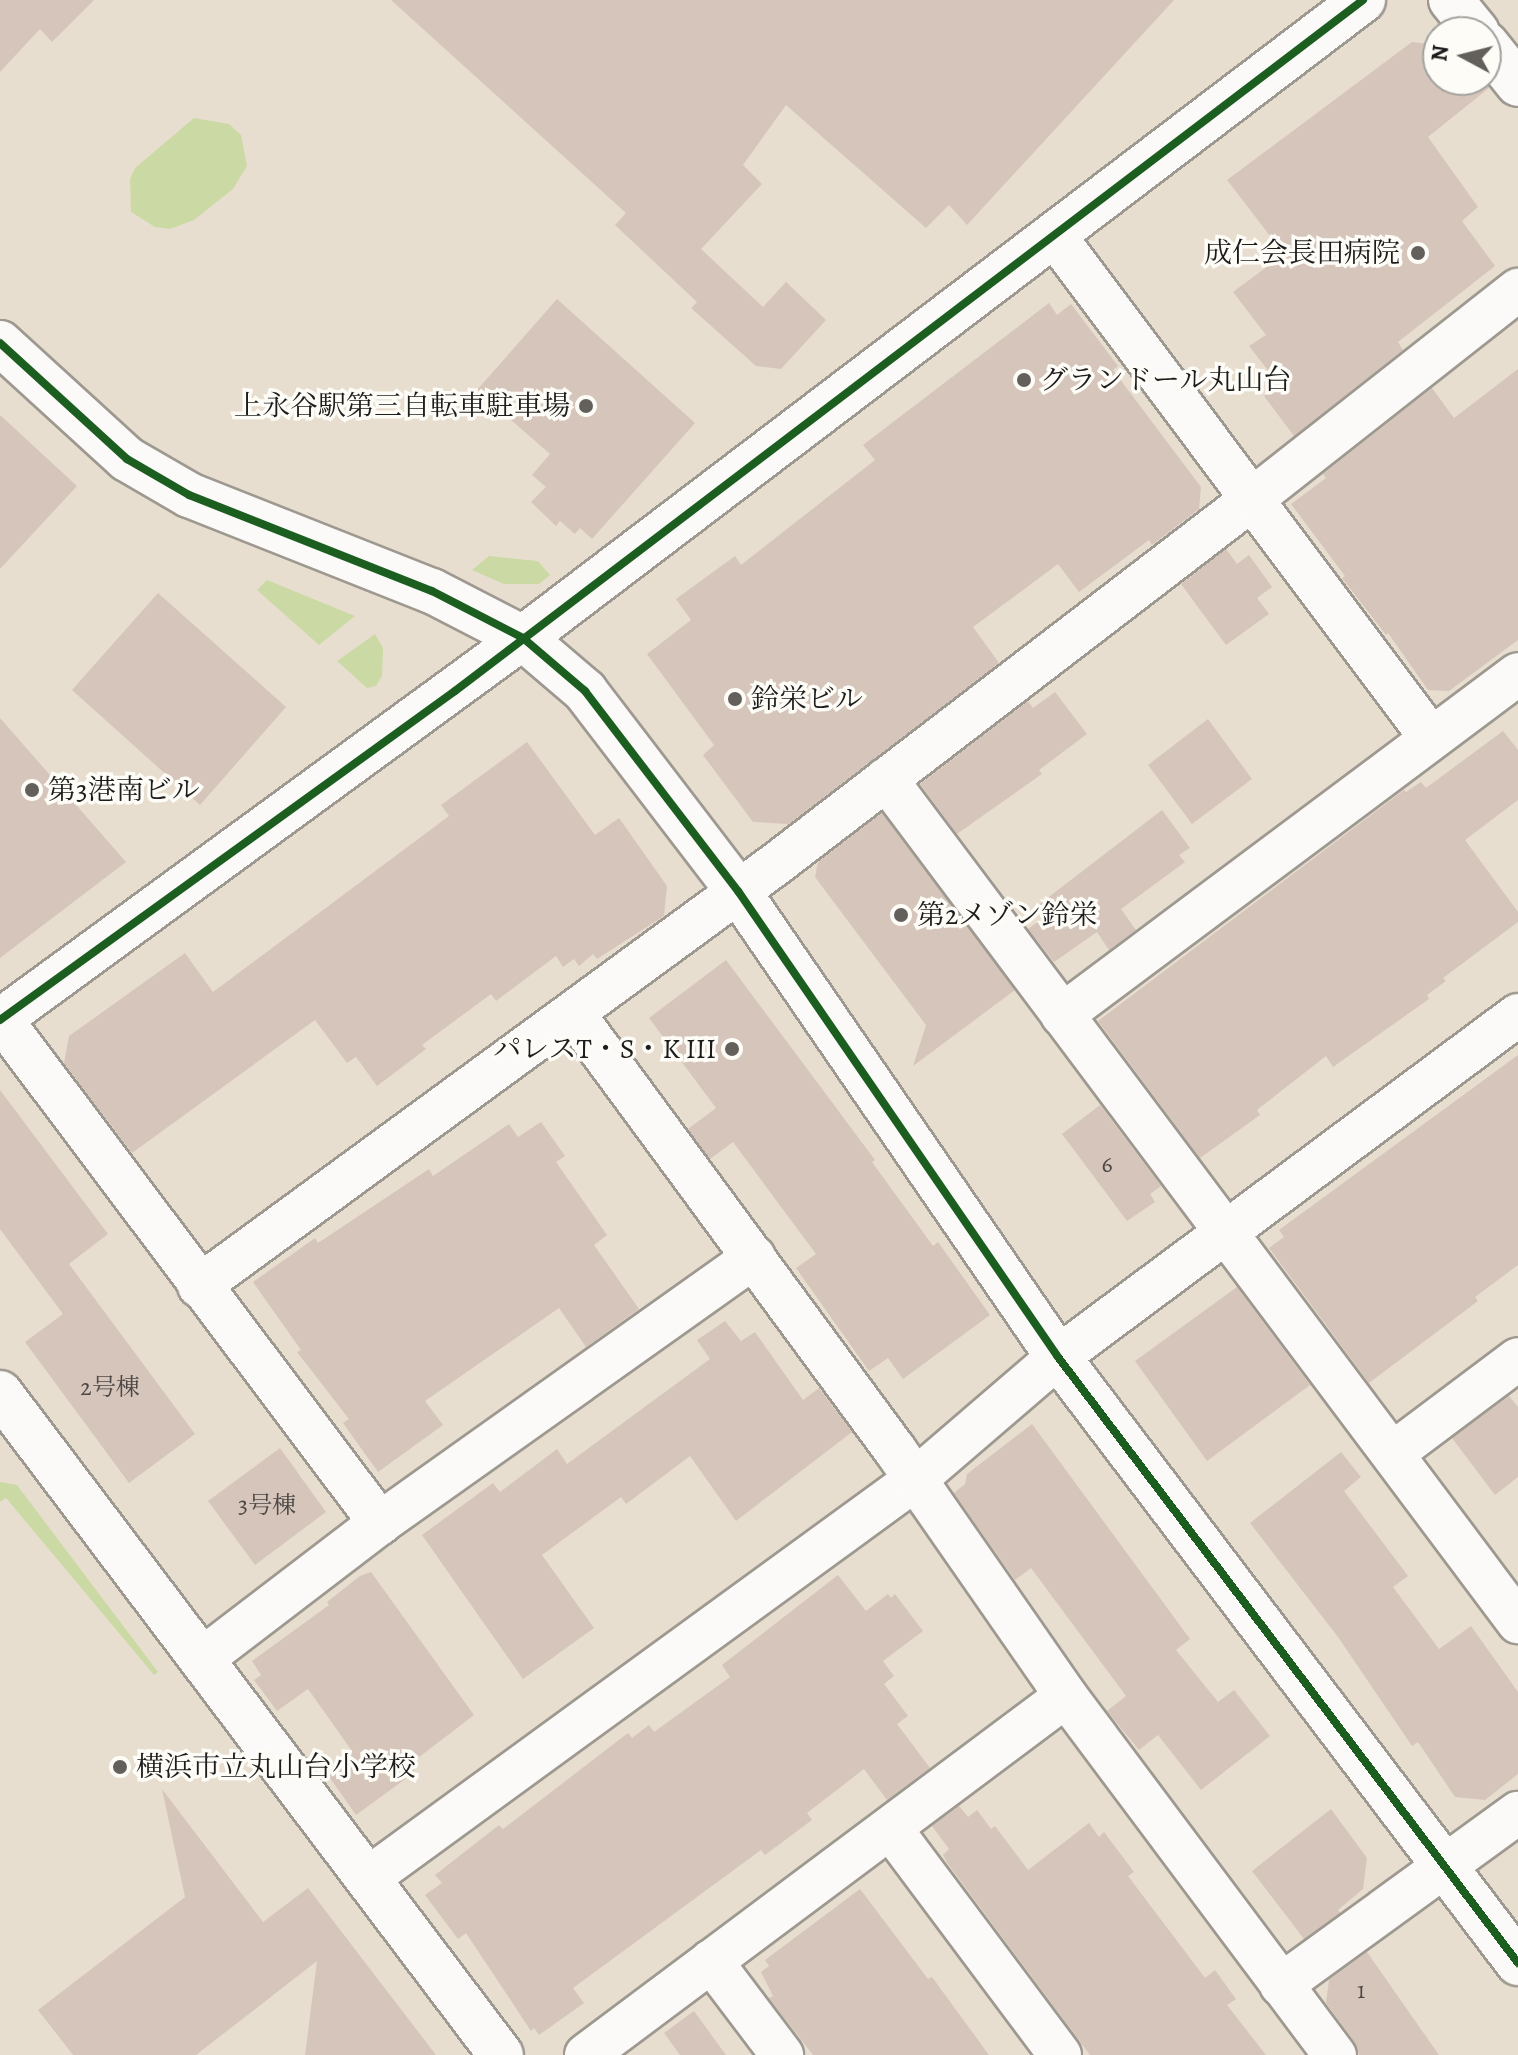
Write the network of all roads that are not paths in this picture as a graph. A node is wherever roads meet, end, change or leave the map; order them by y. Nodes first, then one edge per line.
1 (1363, 0) edge
2 (1451, 0) edge
3 (1464, 16) edge
4 (1502, 64) edge
5 (1518, 84) edge
6 (1054, 235) junction
7 (1518, 290) edge
8 (0, 343) edge
9 (1251, 500) junction
10 (523, 638) junction
11 (1518, 674) edge
12 (1431, 738) junction
13 (886, 779) junction
14 (738, 891) junction
15 (573, 1013) junction
16 (1062, 1015) junction
17 (1518, 1015) edge
18 (1, 1020) edge
19 (1224, 1233) junction
20 (754, 1257) junction
21 (199, 1286) junction
22 (1058, 1357) junction
23 (1518, 1359) edge
24 (7, 1417) edge
25 (1393, 1453) junction
26 (916, 1479) junction
27 (380, 1523) junction
28 (1518, 1622) edge
29 (202, 1659) junction
30 (1066, 1696) junction
31 (1518, 1813) edge
32 (891, 1829) junction
33 (1447, 1866) junction
34 (367, 1879) junction
35 (711, 1961) junction
36 (1518, 1963) edge
37 (1281, 1985) junction
38 (501, 2055) edge
39 (586, 2055) edge
40 (782, 2055) edge
41 (1060, 2055) edge
42 (1335, 2055) edge

1 - 6 street
2 - 3 street
4 - 5 street
6 - 9 street
6 - 10 street
7 - 9 street
8 - 10 street
9 - 12 street
9 - 13 street
10 - 14 street
10 - 18 street
11 - 12 street
12 - 16 street
13 - 14 street
13 - 16 street
14 - 15 street
14 - 22 street
15 - 20 street
15 - 21 street
16 - 19 street
17 - 19 street
18 - 21 street
19 - 22 street
19 - 25 street
20 - 26 street
20 - 27 street
21 - 27 street
22 - 26 street
22 - 33 street
23 - 25 street
24 - 29 street
25 - 28 street
26 - 30 street
26 - 34 street
27 - 29 street
29 - 34 street
30 - 32 street
30 - 37 street
31 - 33 street
32 - 35 street
32 - 41 street
33 - 36 street
33 - 37 street
34 - 38 street
35 - 39 street
35 - 40 street
37 - 42 street

